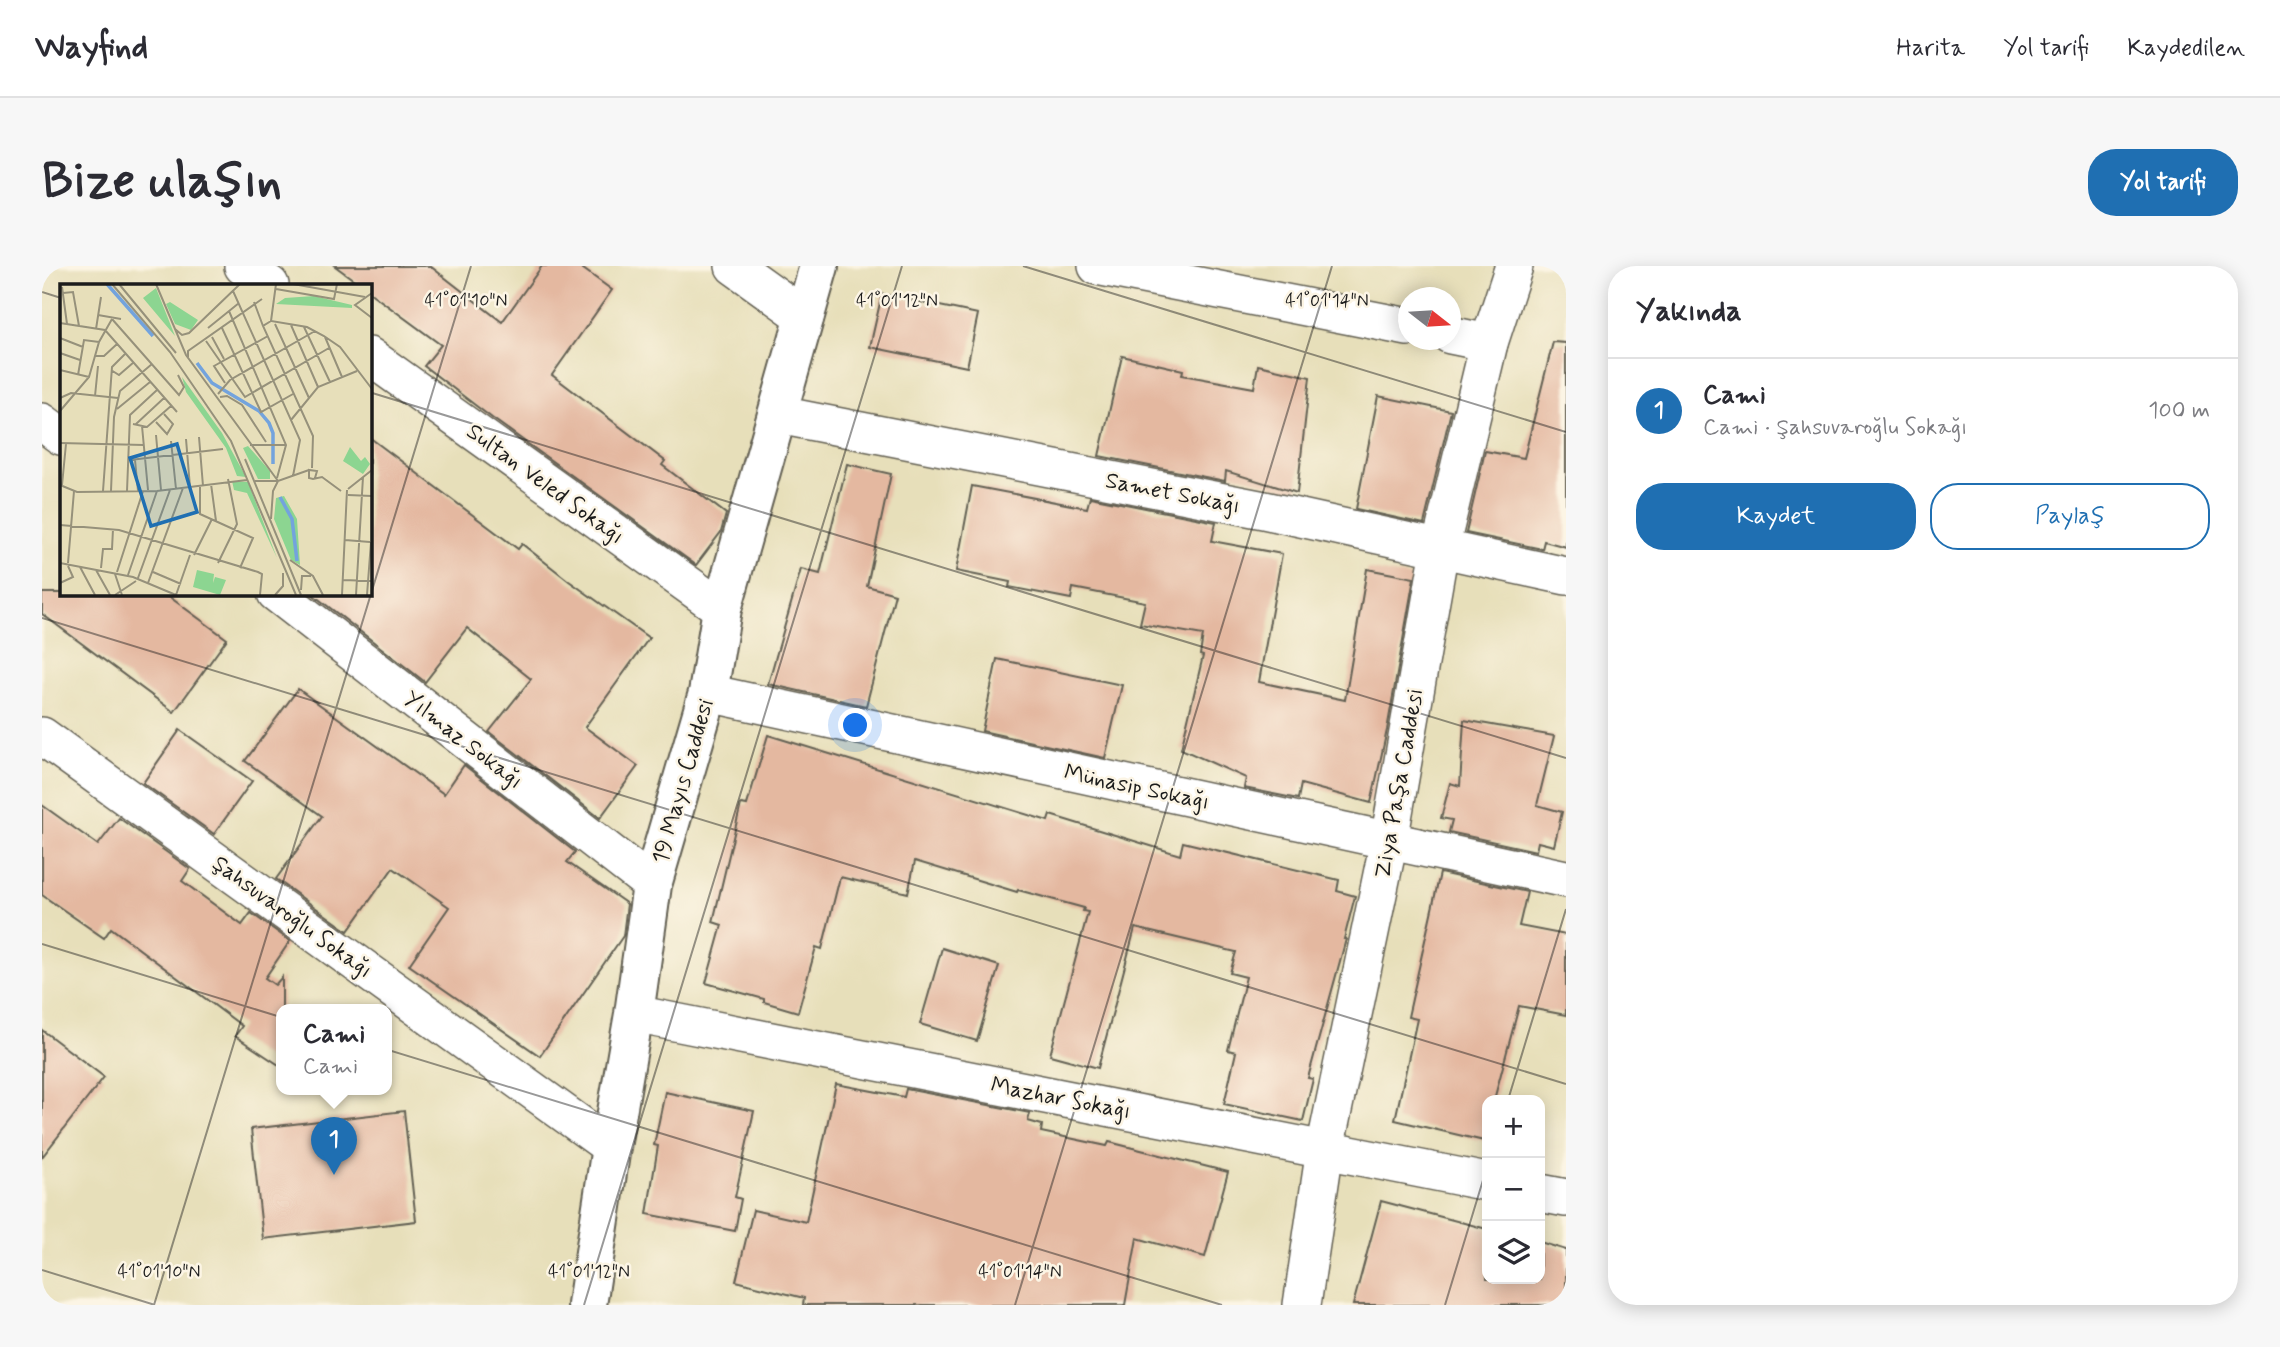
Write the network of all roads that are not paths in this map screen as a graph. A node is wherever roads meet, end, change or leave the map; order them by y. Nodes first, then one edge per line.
1 (243, 266) edge
2 (734, 266) edge
3 (819, 266) edge
4 (1514, 266) edge
5 (1120, 268) edge
6 (269, 284) edge
7 (805, 317) junction
8 (1398, 325) edge
9 (1461, 337) edge
10 (1489, 343) junction
11 (371, 357) edge
12 (779, 415) junction
13 (42, 422) edge
14 (60, 435) edge
15 (1440, 549) junction
16 (1566, 576) edge
17 (279, 595) edge
18 (723, 609) junction
19 (708, 693) junction
20 (42, 736) edge
21 (1389, 841) junction
22 (1566, 879) edge
23 (652, 884) junction
24 (634, 1014) junction
25 (611, 1146) junction
26 (1325, 1149) junction
27 (1482, 1181) edge
28 (1545, 1194) edge
29 (1566, 1198) edge
30 (592, 1304) edge
31 (1302, 1305) edge

1 - 6 street
2 - 7 street
3 - 7 street, 19 Mayıs Caddesi
4 - 10 street, Ziya Paşa Caddesi
5 - 8 street
7 - 12 street, 19 Mayıs Caddesi
9 - 10 street
10 - 15 street, Ziya Paşa Caddesi
11 - 18 street, Sultan Veled Sokağı
12 - 15 street, Samet Sokağı
12 - 18 street, 19 Mayıs Caddesi
13 - 14 street
15 - 16 street, Samet Sokağı
15 - 21 street, Ziya Paşa Caddesi
17 - 23 street, Yılmaz Sokağı
18 - 19 street, 19 Mayıs Caddesi
19 - 21 street, Münasip Sokağı
19 - 23 street, 19 Mayıs Caddesi
20 - 25 street, Şahsuvaroğlu Sokağı
21 - 22 street, Münasip Sokağı
21 - 26 street, Ziya Paşa Caddesi
23 - 24 street, 19 Mayıs Caddesi
24 - 25 street, 19 Mayıs Caddesi
24 - 26 street, Mazhar Sokağı
25 - 30 street, 19 Mayıs Caddesi
26 - 27 street, Mazhar Sokağı
26 - 31 street, Ziya Paşa Caddesi
28 - 29 street

